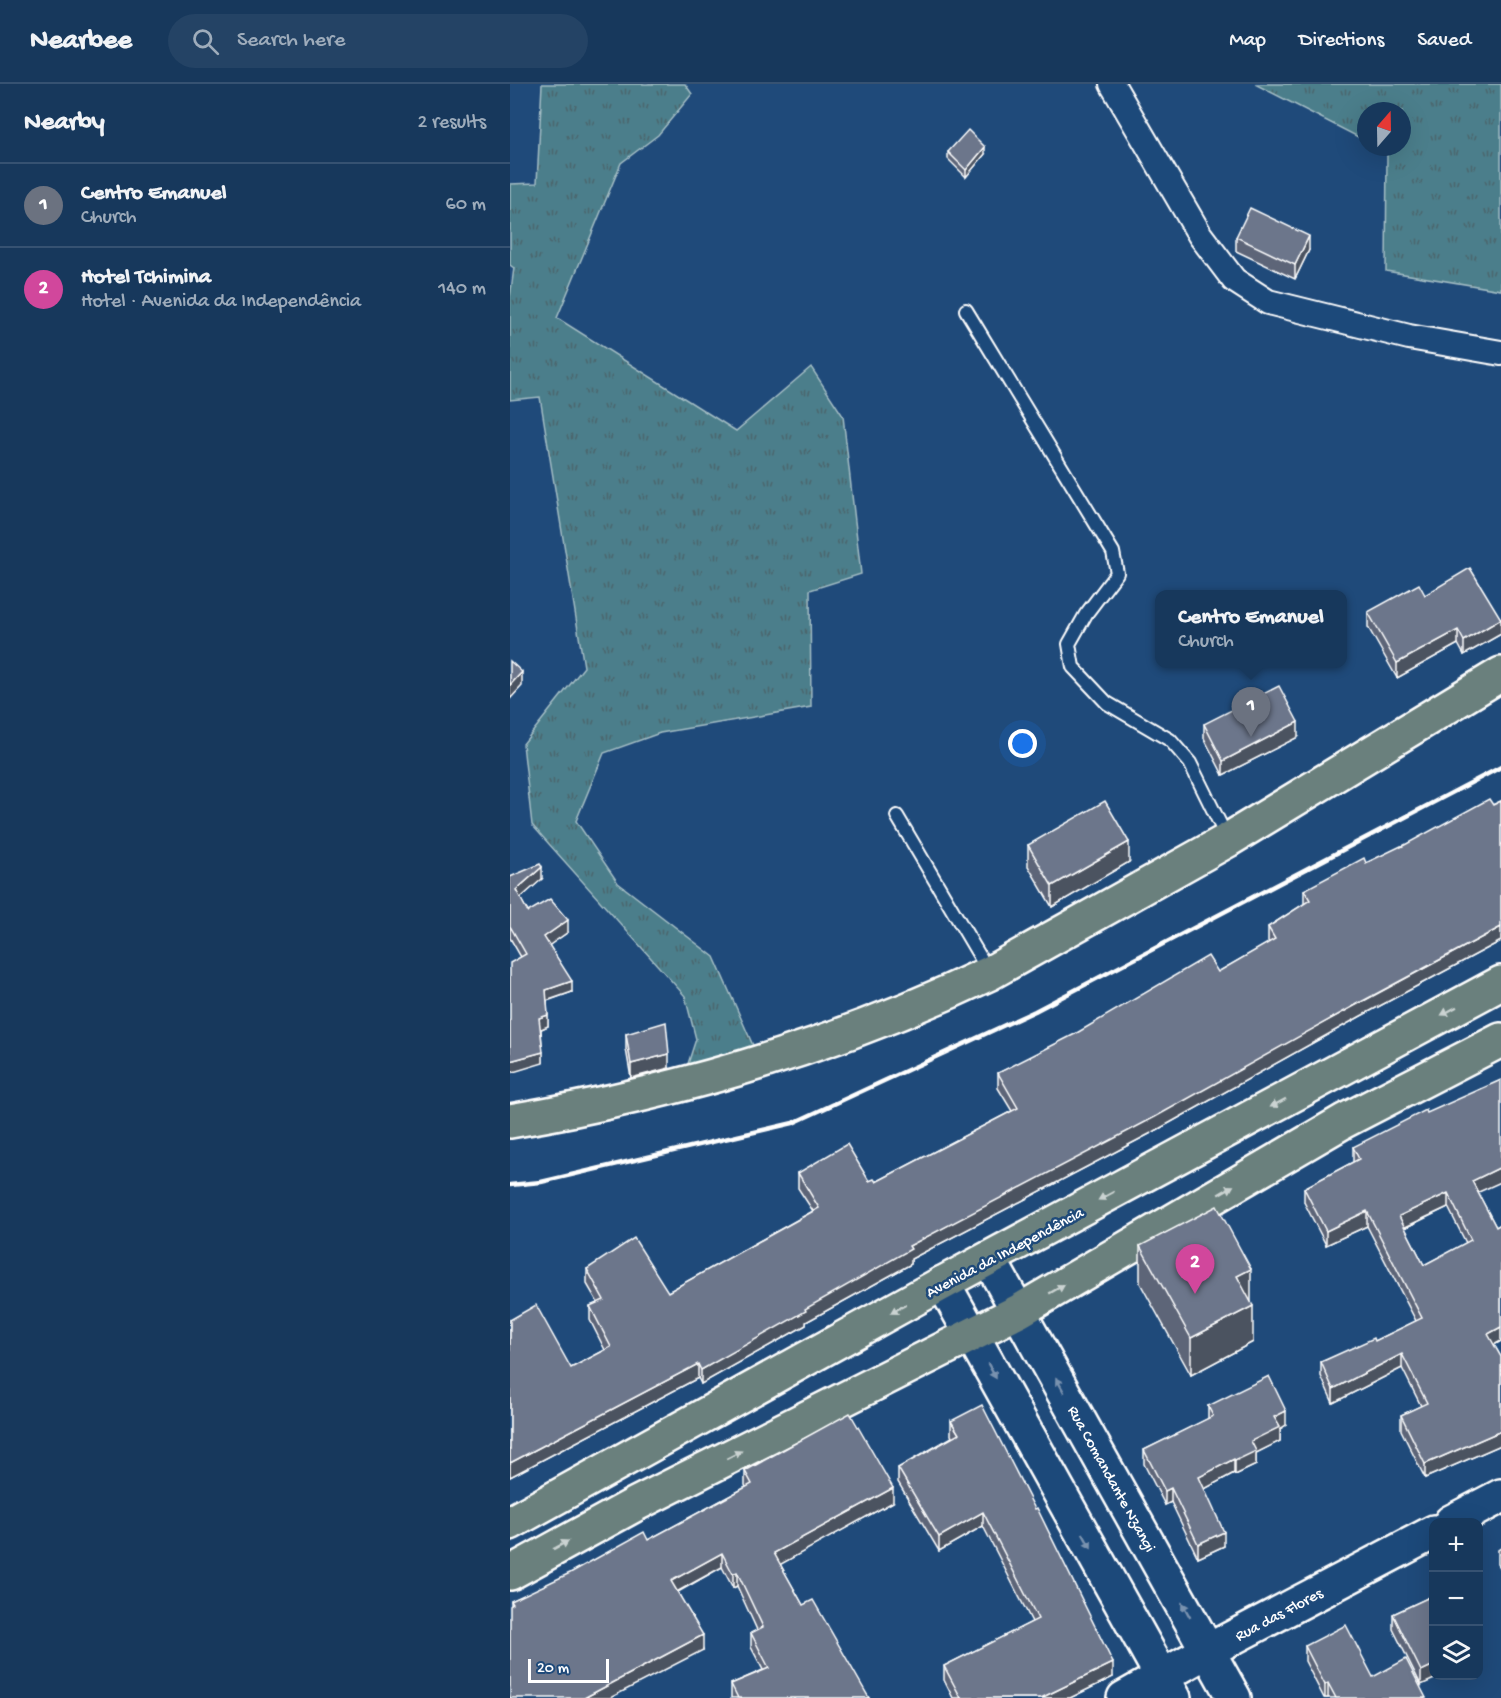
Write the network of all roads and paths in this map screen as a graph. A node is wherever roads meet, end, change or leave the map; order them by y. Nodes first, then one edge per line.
1 (1112, 84) edge
2 (966, 310) dead end
3 (1501, 353) edge
4 (1501, 675) edge
5 (897, 816) dead end
6 (1228, 840) junction
7 (990, 973) junction
8 (1501, 983) edge
9 (1501, 1040) edge
10 (1323, 1079) junction
11 (510, 1121) edge
12 (1344, 1121) junction
13 (989, 1258) junction
14 (944, 1283) junction
15 (1019, 1311) junction
16 (973, 1335) junction
17 (619, 1463) junction
18 (1501, 1496) edge
19 (636, 1504) junction
20 (1459, 1518) edge
21 (510, 1523) edge
22 (1429, 1535) edge
23 (510, 1573) edge
24 (1209, 1650) junction
25 (1168, 1688) edge
26 (1124, 1698) edge
27 (1234, 1698) edge

1 - 3 street
2 - 6 lane
4 - 6 main road
5 - 7 lane
6 - 7 main road
7 - 11 main road
8 -> 10 main road, Avenida da Independência
9 - 12 main road
10 - 12 main road
10 -> 13 main road, Avenida da Independência
15 -> 12 main road
13 - 14 main road, Avenida da Independência
13 - 15 street, Rua Comandante Nzangi
14 - 16 street
14 -> 17 main road, Avenida da Independência
15 - 16 main road
24 -> 15 street, Rua Comandante Nzangi
19 -> 16 main road
16 -> 25 street
17 - 19 main road
17 - 21 main road, Avenida da Independência
18 - 20 street
23 -> 19 main road
22 - 24 street, Rua das Flores
24 - 25 street, Rua das Flores
24 - 27 street, Rua Comandante Nzangi
25 - 26 street, Rua das Flores

